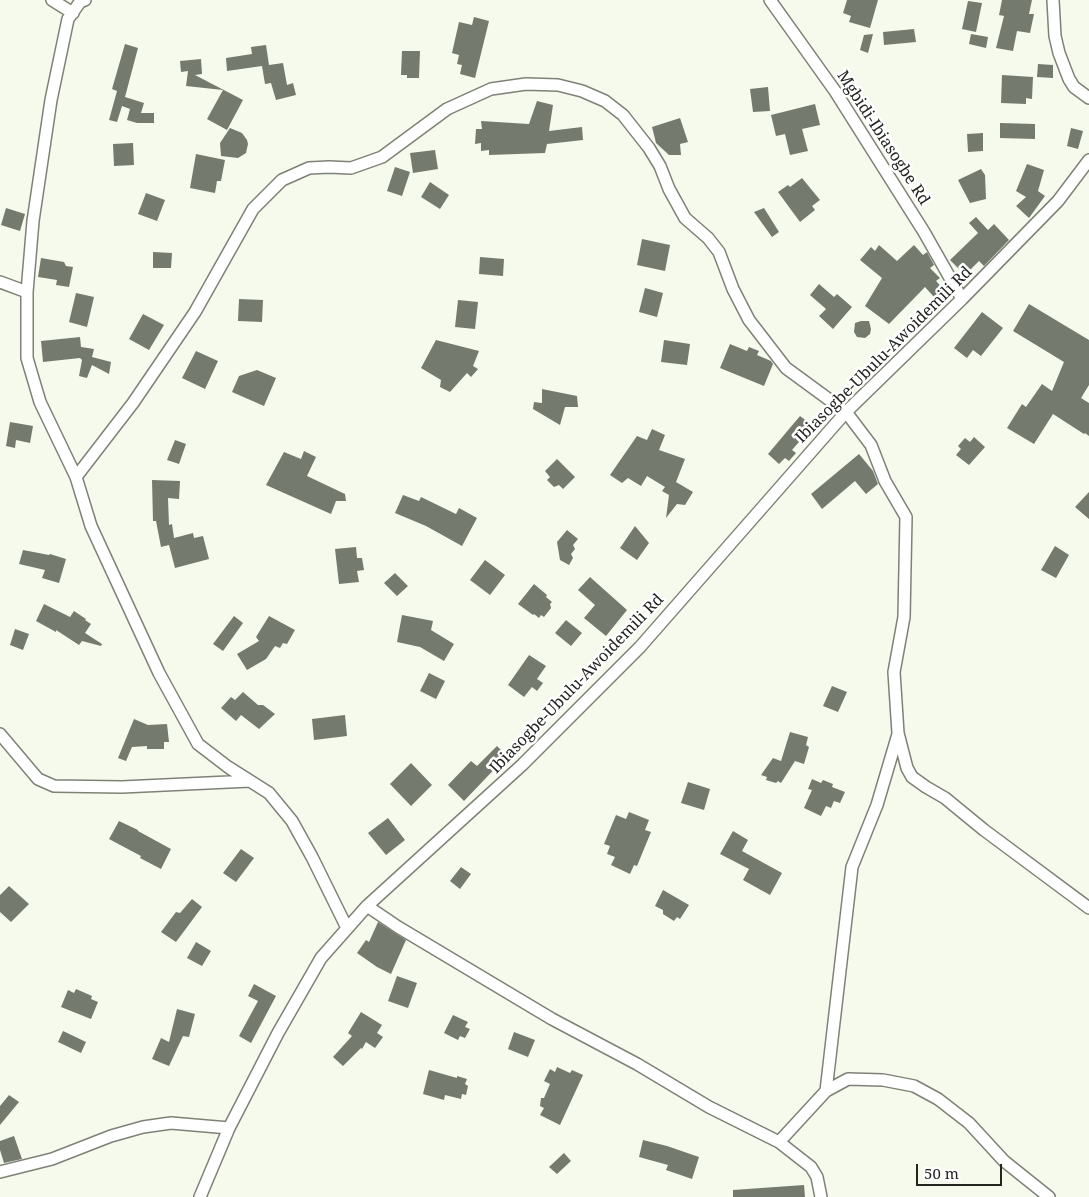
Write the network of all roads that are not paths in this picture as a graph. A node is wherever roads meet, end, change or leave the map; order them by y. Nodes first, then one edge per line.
1 (52, 0) edge
2 (85, 0) edge
3 (770, 0) edge
4 (1053, 0) edge
5 (72, 13) junction
6 (1089, 98) edge
7 (1089, 160) edge
8 (0, 282) edge
9 (27, 292) junction
10 (962, 299) junction
11 (846, 412) junction
12 (76, 477) junction
13 (898, 733) junction
14 (0, 734) edge
15 (889, 765) junction
16 (907, 768) junction
17 (250, 781) junction
18 (367, 906) junction
19 (1089, 908) edge
20 (347, 928) junction
21 (826, 1091) junction
22 (229, 1128) junction
23 (778, 1142) junction
24 (0, 1172) edge
25 (200, 1197) edge
26 (821, 1197) edge
27 (1049, 1197) edge

1 - 5 street
2 - 5 street
3 - 10 street, Mgbidi-Ibiasogbe Rd
4 - 6 street
5 - 9 street
7 - 10 street, Ibiasogbe-Ubulu-Awoidemili Rd
8 - 9 street
9 - 12 street
10 - 11 street, Ibiasogbe-Ubulu-Awoidemili Rd
11 - 12 street
11 - 13 street
11 - 18 street, Ibiasogbe-Ubulu-Awoidemili Rd
12 - 17 street
13 - 15 street
13 - 16 street
14 - 17 street
15 - 16 street
15 - 21 street
16 - 19 street
17 - 20 street
18 - 20 street, Ibiasogbe-Ubulu-Awoidemili Rd
18 - 23 street
20 - 22 street, Ibiasogbe-Ubulu-Awoidemili Rd
21 - 23 street
21 - 27 street
22 - 24 street
22 - 25 street, Ibiasogbe-Ubulu-Awoidemili Rd
23 - 26 street

